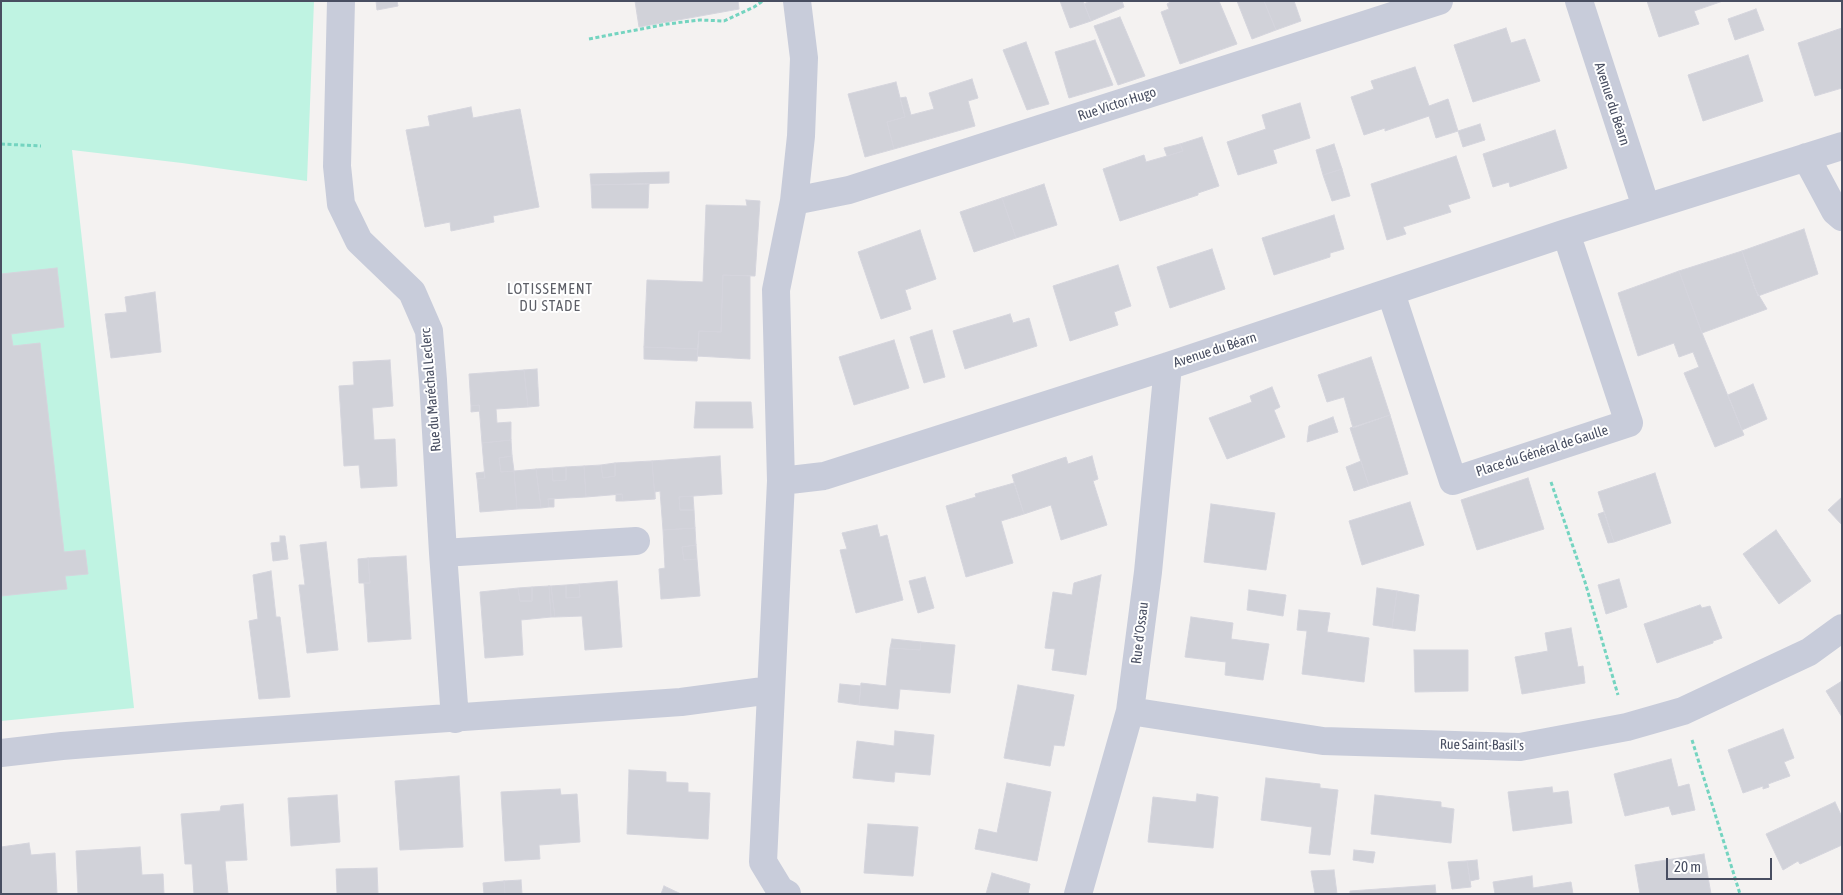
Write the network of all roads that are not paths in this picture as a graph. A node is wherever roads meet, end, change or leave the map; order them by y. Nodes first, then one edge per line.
1 (341, 1) edge
2 (797, 1) edge
3 (1439, 1) edge
4 (1579, 1) edge
5 (1842, 146) edge
6 (1806, 158) junction
7 (794, 201) junction
8 (1646, 207) junction
9 (1842, 217) edge
10 (1566, 233) junction
11 (1391, 293) junction
12 (1168, 366) junction
13 (781, 481) junction
14 (636, 541) dead end
15 (443, 553) junction
16 (1842, 628) edge
17 (771, 690) junction
18 (1130, 711) junction
19 (455, 719) junction
20 (1, 754) edge
21 (782, 892) edge
22 (1078, 894) edge

1 - 15 street, Rue du Maréchal Leclerc
2 - 7 street
3 - 7 street, Rue Victor Hugo
4 - 8 street, Avenue du Béarn
5 - 6 street, Avenue du Béarn
6 - 8 street, Avenue du Béarn
6 - 9 street
7 - 13 street
8 - 10 street, Avenue du Béarn
10 - 11 street, Avenue du Béarn
10 - 11 street, Place du Général de Gaulle
11 - 12 street, Avenue du Béarn
12 - 13 street, Avenue du Béarn
12 - 18 street, Rue d'Ossau
13 - 17 street
14 - 15 street
15 - 19 street, Rue du Maréchal Leclerc
16 - 18 street, Rue Saint-Basil's
17 - 19 street
17 - 21 street
18 - 22 street, Rue d'Ossau
19 - 20 street

